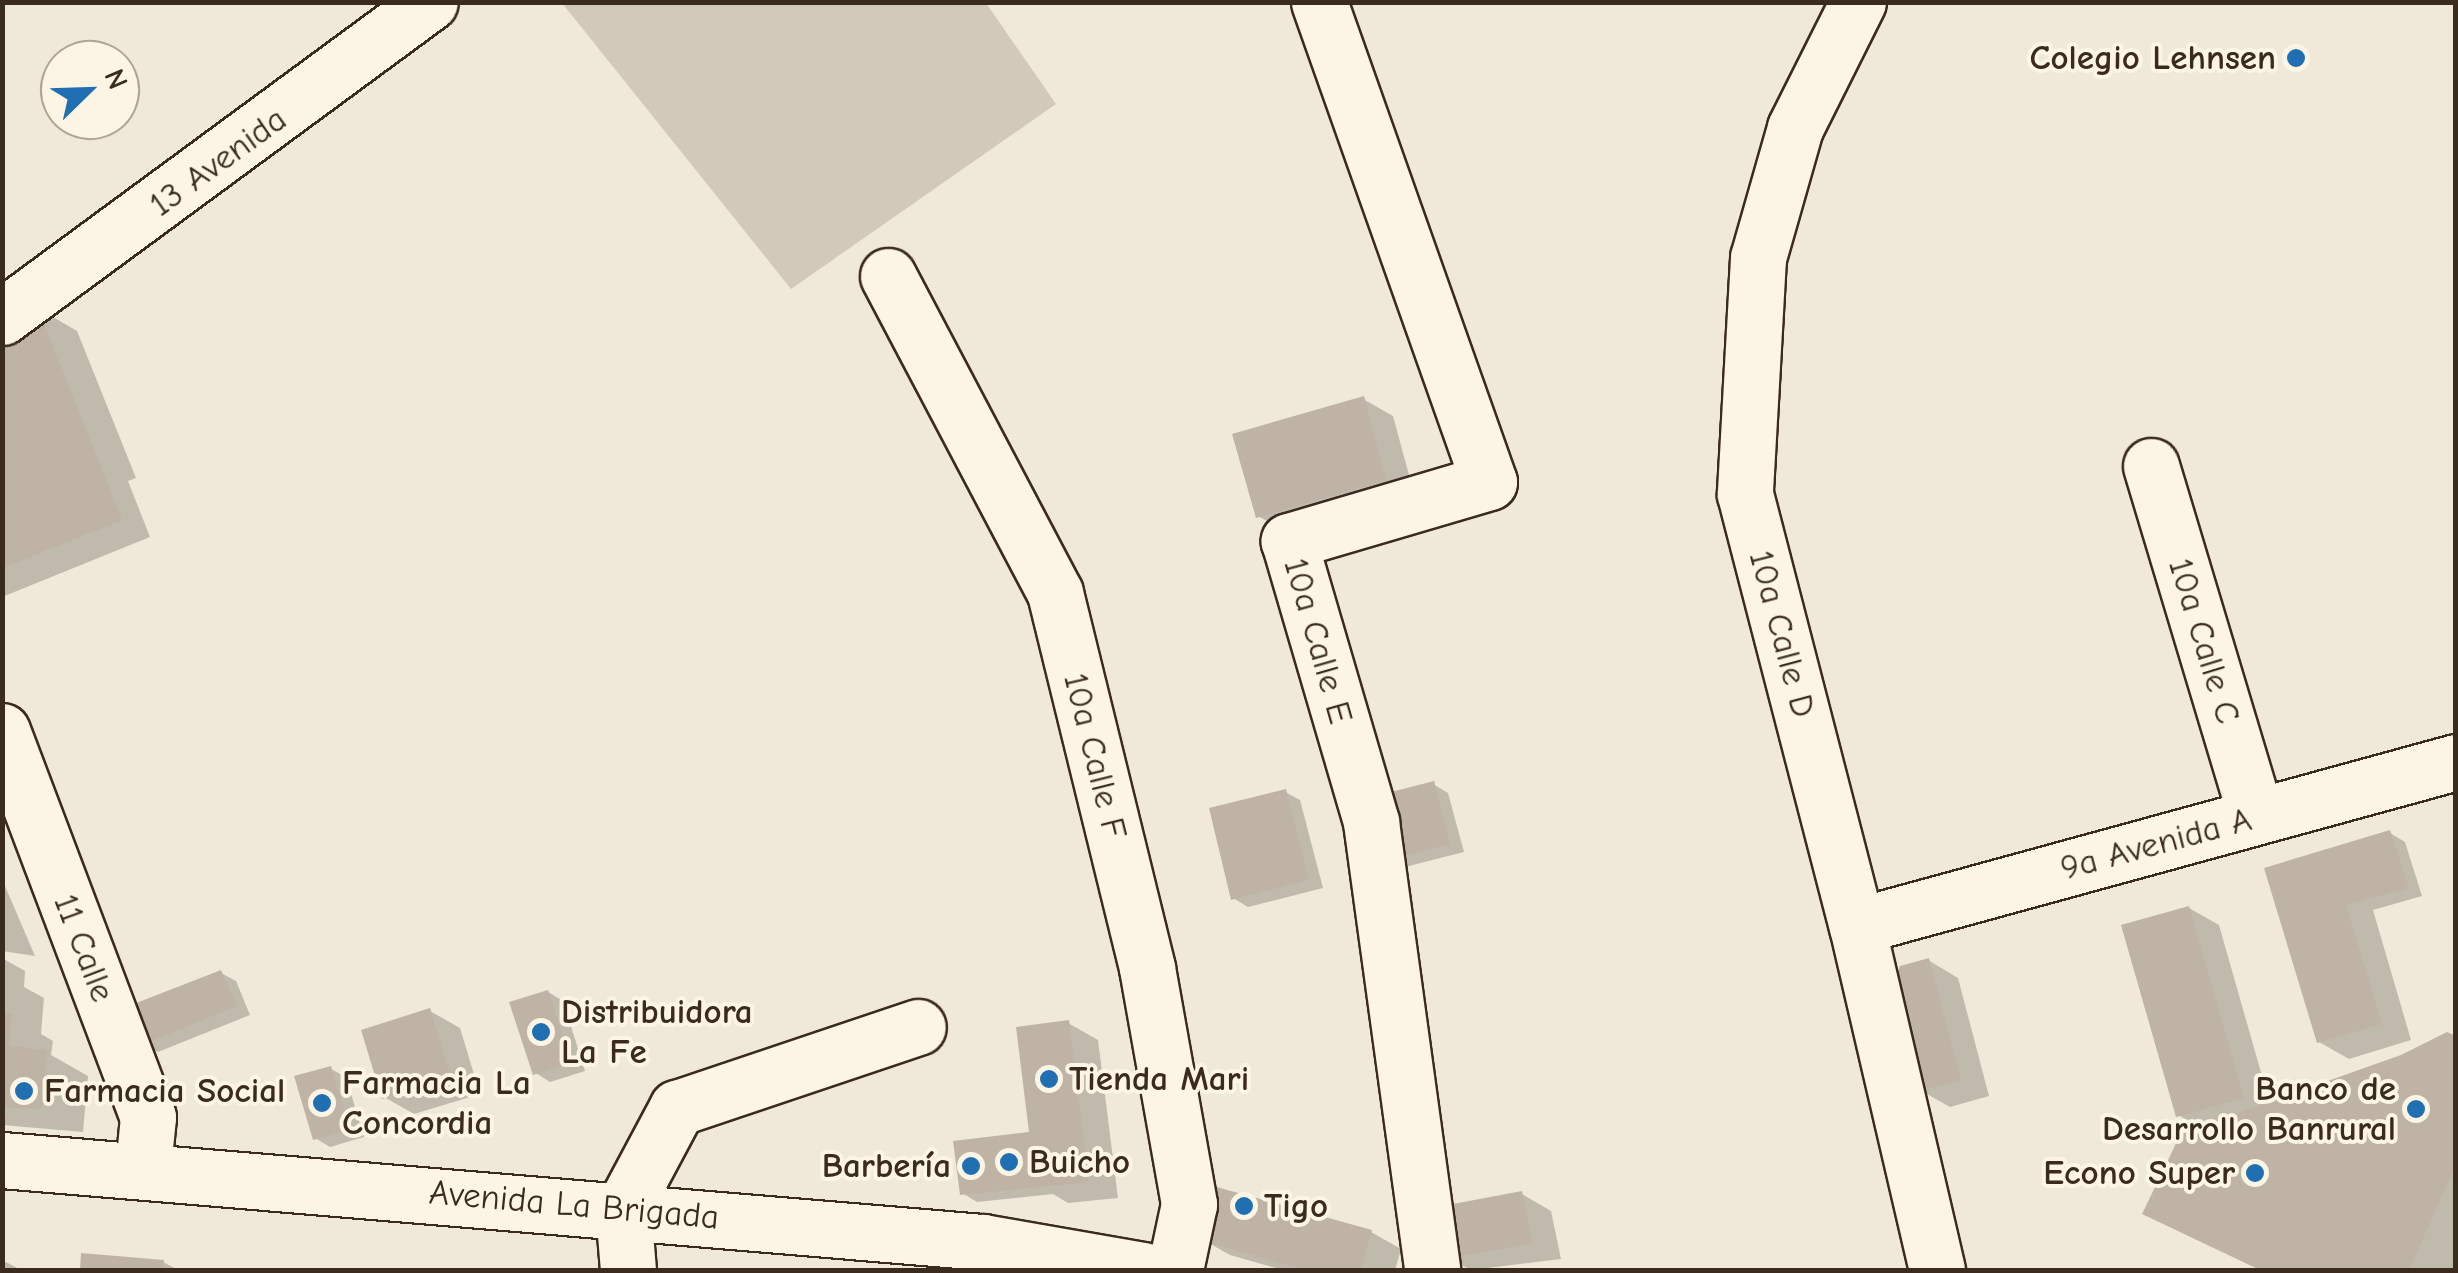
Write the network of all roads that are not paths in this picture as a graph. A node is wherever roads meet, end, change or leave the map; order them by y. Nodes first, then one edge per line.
1 (430, 2) edge
2 (1319, 2) edge
3 (1858, 2) edge
4 (888, 276) dead end
5 (2, 317) edge
6 (2151, 466) dead end
7 (2, 731) edge
8 (2456, 762) edge
9 (2256, 816) junction
10 (1858, 926) junction
11 (918, 1027) dead end
12 (2, 1160) edge
13 (144, 1167) junction
14 (623, 1209) junction
15 (628, 1270) edge
16 (1144, 1270) edge
17 (1175, 1270) edge
18 (1432, 1270) edge
19 (1937, 1270) edge

1 - 5 street, 13 Avenida
2 - 18 street, 10a Calle E
3 - 10 street, 10a Calle D
4 - 17 street, 10a Calle F
6 - 9 street, 10a Calle C
7 - 13 street, 11 Calle
8 - 9 street, 9a Avenida A
9 - 10 street, 9a Avenida A
10 - 19 street, 10a Calle D
11 - 14 street
12 - 13 street, Avenida La Brigada
13 - 14 street, Avenida La Brigada
14 - 15 street
14 - 16 street, Avenida La Brigada

